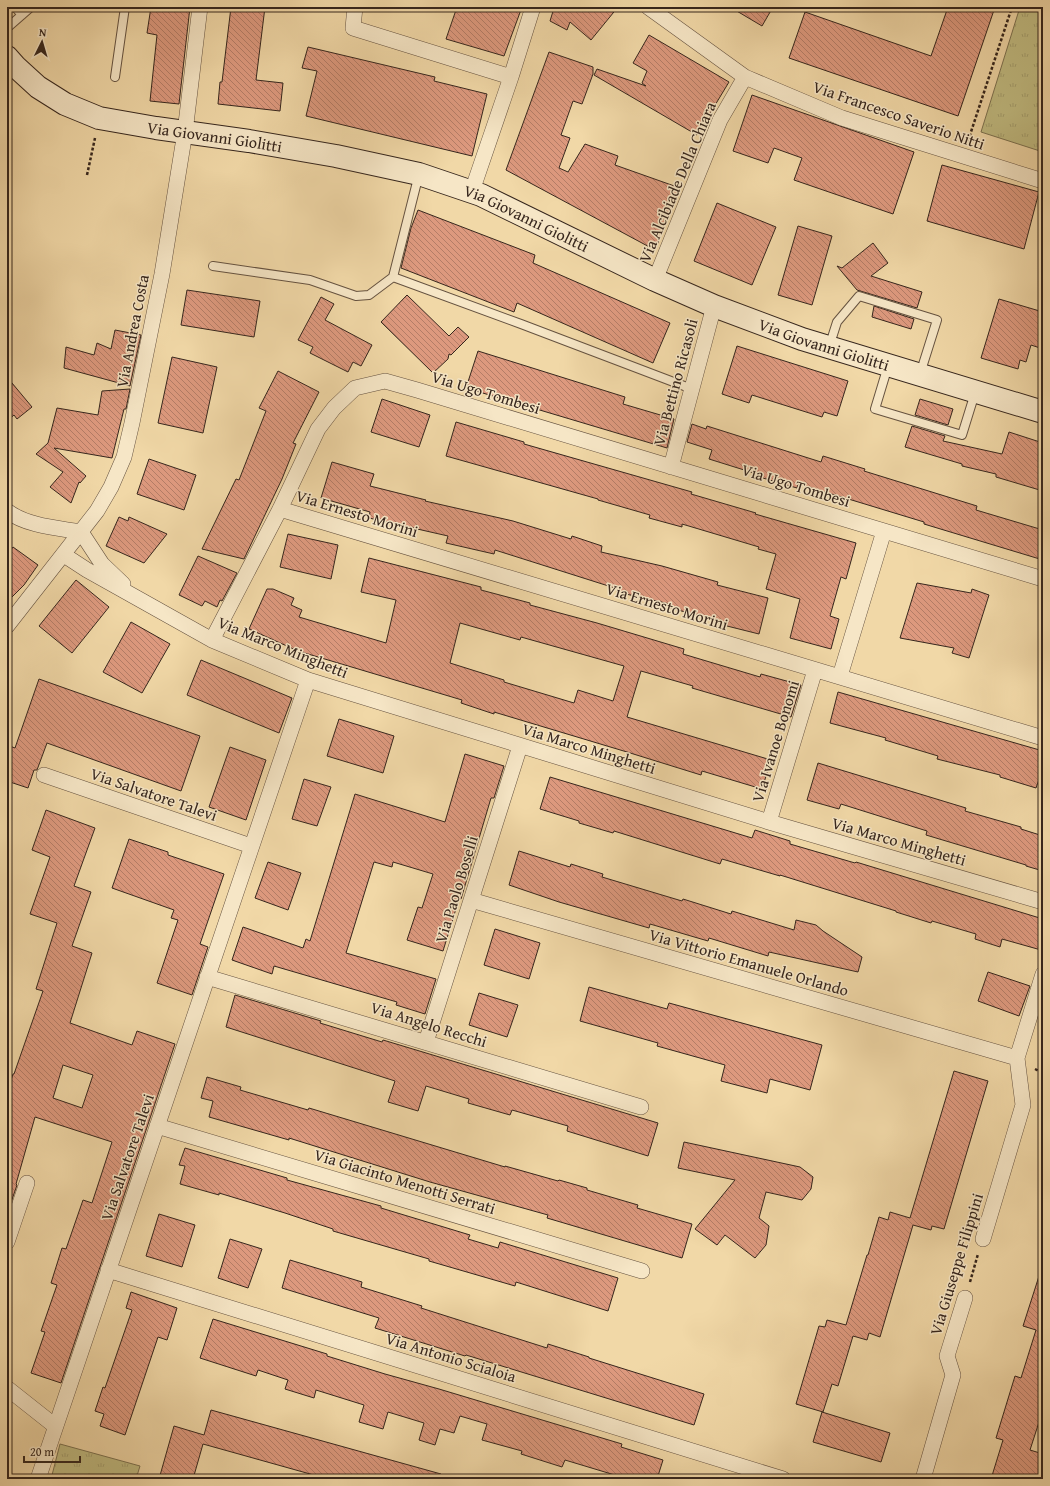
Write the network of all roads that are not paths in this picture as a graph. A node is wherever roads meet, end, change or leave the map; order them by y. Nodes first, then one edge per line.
1 (15, 7) edge
2 (31, 7) edge
3 (125, 7) edge
4 (200, 7) edge
5 (355, 7) edge
6 (532, 7) edge
7 (648, 7) edge
8 (22, 15) junction
9 (7, 28) edge
10 (7, 58) edge
11 (115, 77) dead end
12 (511, 77) junction
13 (745, 77) junction
14 (185, 132) junction
15 (419, 174) junction
16 (1043, 181) edge
17 (472, 191) junction
18 (213, 266) dead end
19 (393, 277) junction
20 (655, 280) junction
21 (714, 306) junction
22 (830, 348) junction
23 (888, 365) junction
24 (920, 375) junction
25 (692, 389) junction
26 (975, 391) junction
27 (1043, 412) edge
28 (671, 466) junction
29 (280, 509) junction
30 (7, 511) edge
31 (884, 531) junction
32 (81, 532) junction
33 (64, 555) junction
34 (1043, 579) edge
35 (136, 598) junction
36 (7, 626) edge
37 (212, 640) junction
38 (815, 670) junction
39 (840, 676) junction
40 (308, 680) junction
41 (1043, 738) edge
42 (520, 746) junction
43 (44, 775) dead end
44 (769, 822) junction
45 (251, 846) junction
46 (471, 900) junction
47 (1043, 902) edge
48 (1043, 974) edge
49 (207, 976) junction
50 (426, 1042) junction
51 (1017, 1058) junction
52 (641, 1107) dead end
53 (157, 1126) junction
54 (27, 1183) dead end
55 (983, 1239) road end
56 (7, 1242) edge
57 (108, 1270) junction
58 (642, 1272) dead end
59 (965, 1298) road end
60 (7, 1388) edge
61 (55, 1426) junction
62 (38, 1479) edge
63 (784, 1479) edge
64 (923, 1479) edge

1 - 8 lane
2 - 8 lane
3 - 11 lane
4 - 14 street, Via Andrea Costa
5 - 12 street
6 - 12 street
7 - 13 street, Via Francesco Saverio Nitti
8 - 9 lane
10 - 14 street, Via Giovanni Giolitti
12 - 17 street
13 - 16 street, Via Francesco Saverio Nitti
13 - 20 street, Via Alcibiade Della Chiara
14 - 15 street, Via Giovanni Giolitti
14 - 32 street, Via Andrea Costa
15 - 17 street, Via Giovanni Giolitti
15 - 19 lane
17 - 20 street, Via Giovanni Giolitti
18 - 19 lane
19 - 25 lane
20 - 21 street, Via Giovanni Giolitti
21 - 22 street, Via Giovanni Giolitti
21 - 25 street, Via Bettino Ricasoli
22 - 23 street, Via Giovanni Giolitti
22 - 24 lane
23 - 24 street, Via Giovanni Giolitti
23 - 26 lane
24 - 26 street, Via Giovanni Giolitti
25 - 28 street, Via Bettino Ricasoli
26 - 27 street, Via Giovanni Giolitti
28 - 29 street, Via Ugo Tombesi
28 - 31 street, Via Ugo Tombesi
29 - 37 street, Via Ugo Tombesi
29 - 38 street, Via Ernesto Morini
30 - 32 street
31 - 34 street, Via Ugo Tombesi
31 - 39 street
32 - 33 street, Via Andrea Costa
32 - 35 street, Via Marco Minghetti
33 - 35 street, Via Marco Minghetti
33 - 36 street, Via Andrea Costa
35 - 37 street, Via Marco Minghetti
37 - 40 street, Via Marco Minghetti
38 - 39 street, Via Ernesto Morini
38 - 44 street, Via Ivanoe Bonomi
39 - 41 street, Via Ernesto Morini
40 - 42 street, Via Marco Minghetti
40 - 45 street, Via Salvatore Talevi
42 - 44 street, Via Marco Minghetti
42 - 46 street, Via Paolo Boselli
43 - 45 street, Via Salvatore Talevi
44 - 47 street, Via Marco Minghetti
45 - 49 street, Via Salvatore Talevi
46 - 50 street, Via Paolo Boselli
46 - 51 street, Via Vittorio Emanuele Orlando
48 - 51 street
49 - 50 street, Via Angelo Recchi
49 - 53 street, Via Salvatore Talevi
50 - 52 street, Via Angelo Recchi
51 - 55 street, Via Giuseppe Filippini
53 - 57 street, Via Salvatore Talevi
53 - 58 street, Via Giacinto Menotti Serrati
54 - 56 street
57 - 61 street, Via Salvatore Talevi
57 - 63 street, Via Antonio Scialoia
59 - 64 street, Via Giuseppe Filippini
60 - 61 street
61 - 62 street, Via Salvatore Talevi

